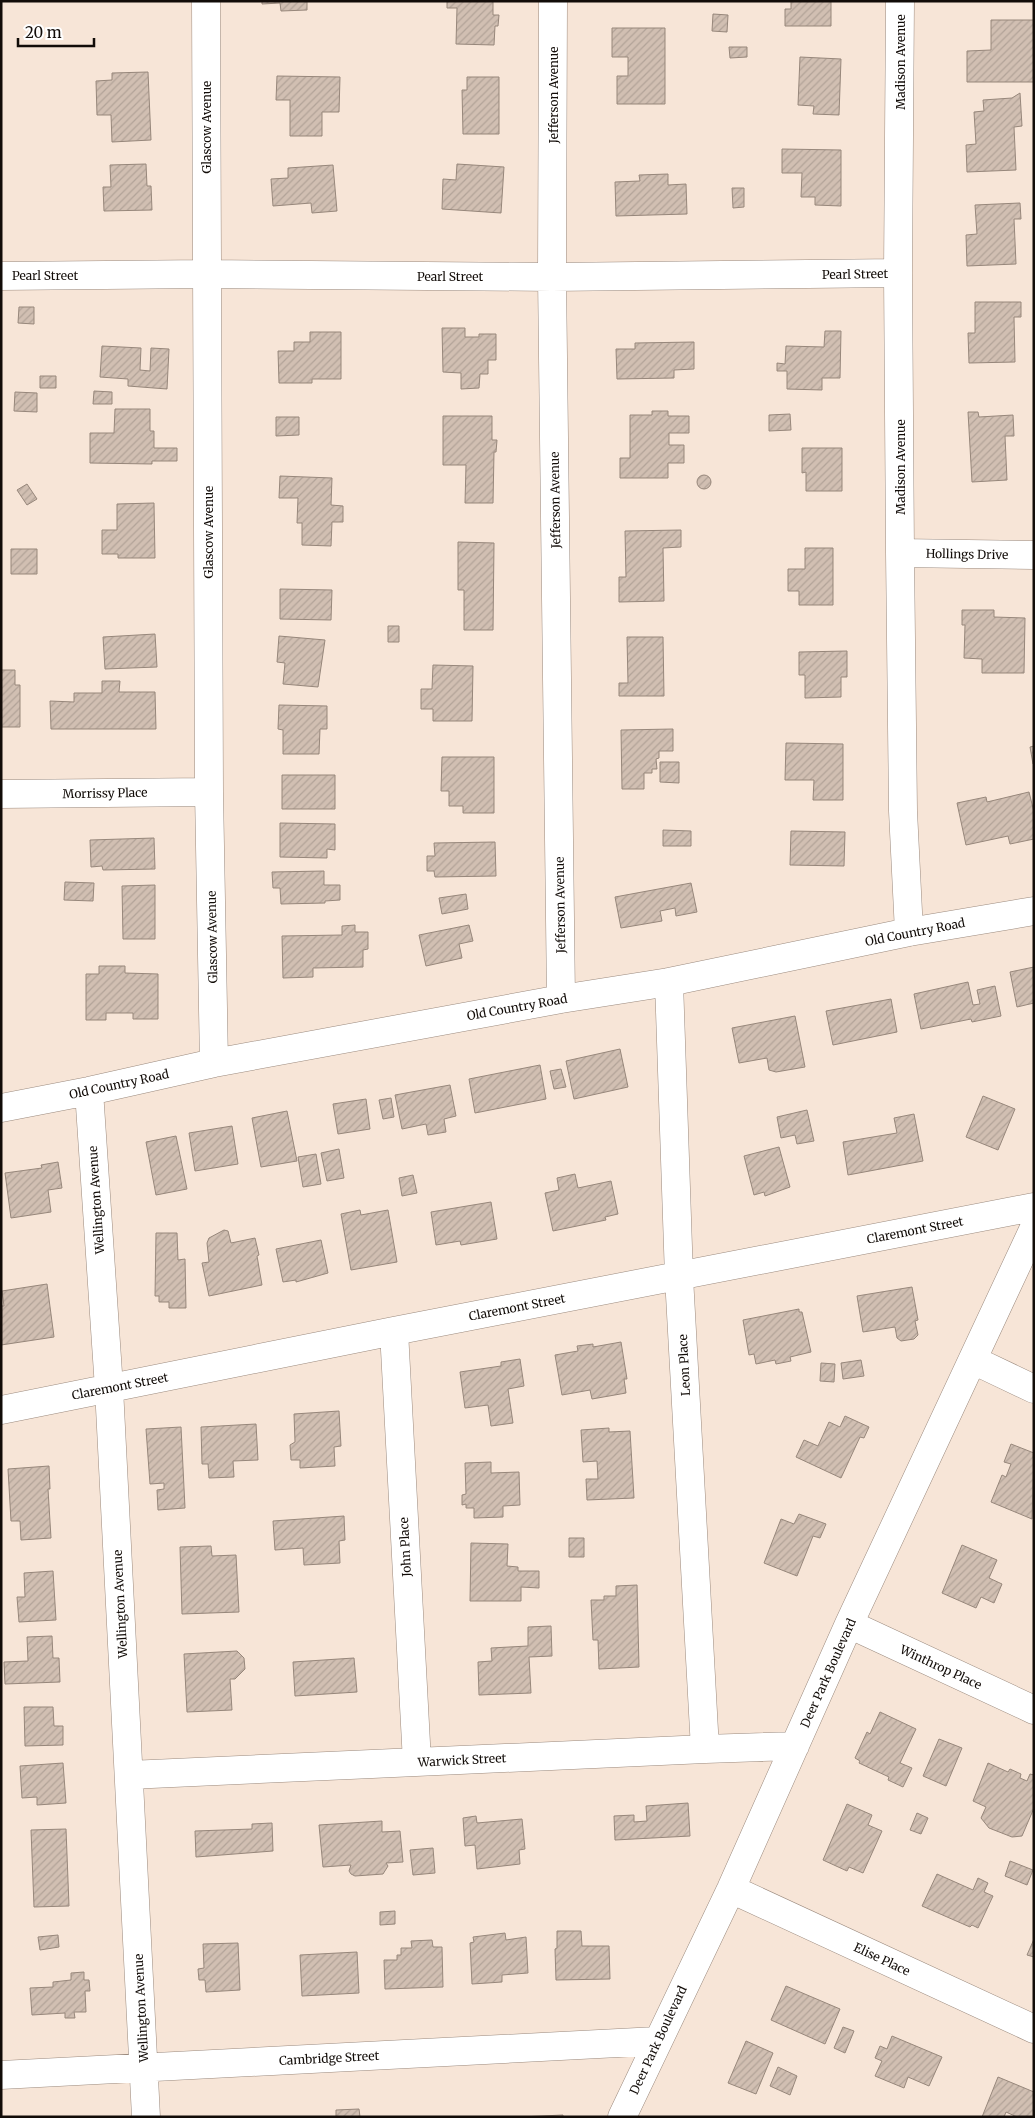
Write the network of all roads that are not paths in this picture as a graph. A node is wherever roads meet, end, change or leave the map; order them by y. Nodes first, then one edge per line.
1 (206, 1) edge
2 (553, 1) edge
3 (900, 1) edge
4 (898, 273) junction
5 (207, 274) junction
6 (1, 276) edge
7 (552, 277) junction
8 (900, 553) junction
9 (1034, 555) edge
10 (209, 792) junction
11 (1, 794) edge
12 (1034, 911) edge
13 (909, 932) junction
14 (669, 982) junction
15 (561, 999) junction
16 (214, 1063) junction
17 (89, 1091) junction
18 (1, 1108) edge
19 (1034, 1207) edge
20 (1034, 1228) edge
21 (679, 1277) junction
22 (394, 1331) junction
23 (973, 1360) junction
24 (109, 1388) junction
25 (1034, 1388) edge
26 (1, 1410) edge
27 (849, 1624) junction
28 (1034, 1710) edge
29 (795, 1746) junction
30 (705, 1749) junction
31 (417, 1762) junction
32 (129, 1775) junction
33 (731, 1889) junction
34 (1034, 2029) edge
35 (657, 2041) junction
36 (144, 2067) junction
37 (1, 2075) edge
38 (146, 2117) edge
39 (622, 2117) edge

1 - 5 street, Glascow Avenue
2 - 7 street, Jefferson Avenue
3 - 4 street, Madison Avenue
4 - 7 street, Pearl Street
4 - 8 street, Madison Avenue
5 - 6 street, Pearl Street
5 - 7 street, Pearl Street
5 - 10 street, Glascow Avenue
7 - 15 street, Jefferson Avenue
8 - 9 street, Hollings Drive
8 - 13 street, Madison Avenue
10 - 11 street, Morrissy Place
10 - 16 street, Glascow Avenue
12 - 13 street, Old Country Road
13 - 14 street, Old Country Road
14 - 15 street, Old Country Road
14 - 21 street, Leon Place
15 - 16 street, Old Country Road
16 - 17 street, Old Country Road
17 - 18 street, Old Country Road
17 - 24 street, Wellington Avenue
19 - 21 street, Claremont Street
20 - 23 street, Deer Park Boulevard
21 - 22 street, Claremont Street
21 - 30 street, Leon Place
22 - 24 street, Claremont Street
22 - 31 street, John Place
23 - 25 street
23 - 27 street, Deer Park Boulevard
24 - 26 street, Claremont Street
24 - 32 street, Wellington Avenue
27 - 28 street, Winthrop Place
27 - 29 street, Deer Park Boulevard
29 - 30 street, Warwick Street
29 - 33 street, Deer Park Boulevard
30 - 31 street, Warwick Street
31 - 32 street, Warwick Street
32 - 36 street, Wellington Avenue
33 - 34 street, Elise Place
33 - 35 street, Deer Park Boulevard
35 - 36 street, Cambridge Street
35 - 39 street, Deer Park Boulevard
36 - 37 street, Cambridge Street
36 - 38 street, Wellington Avenue

